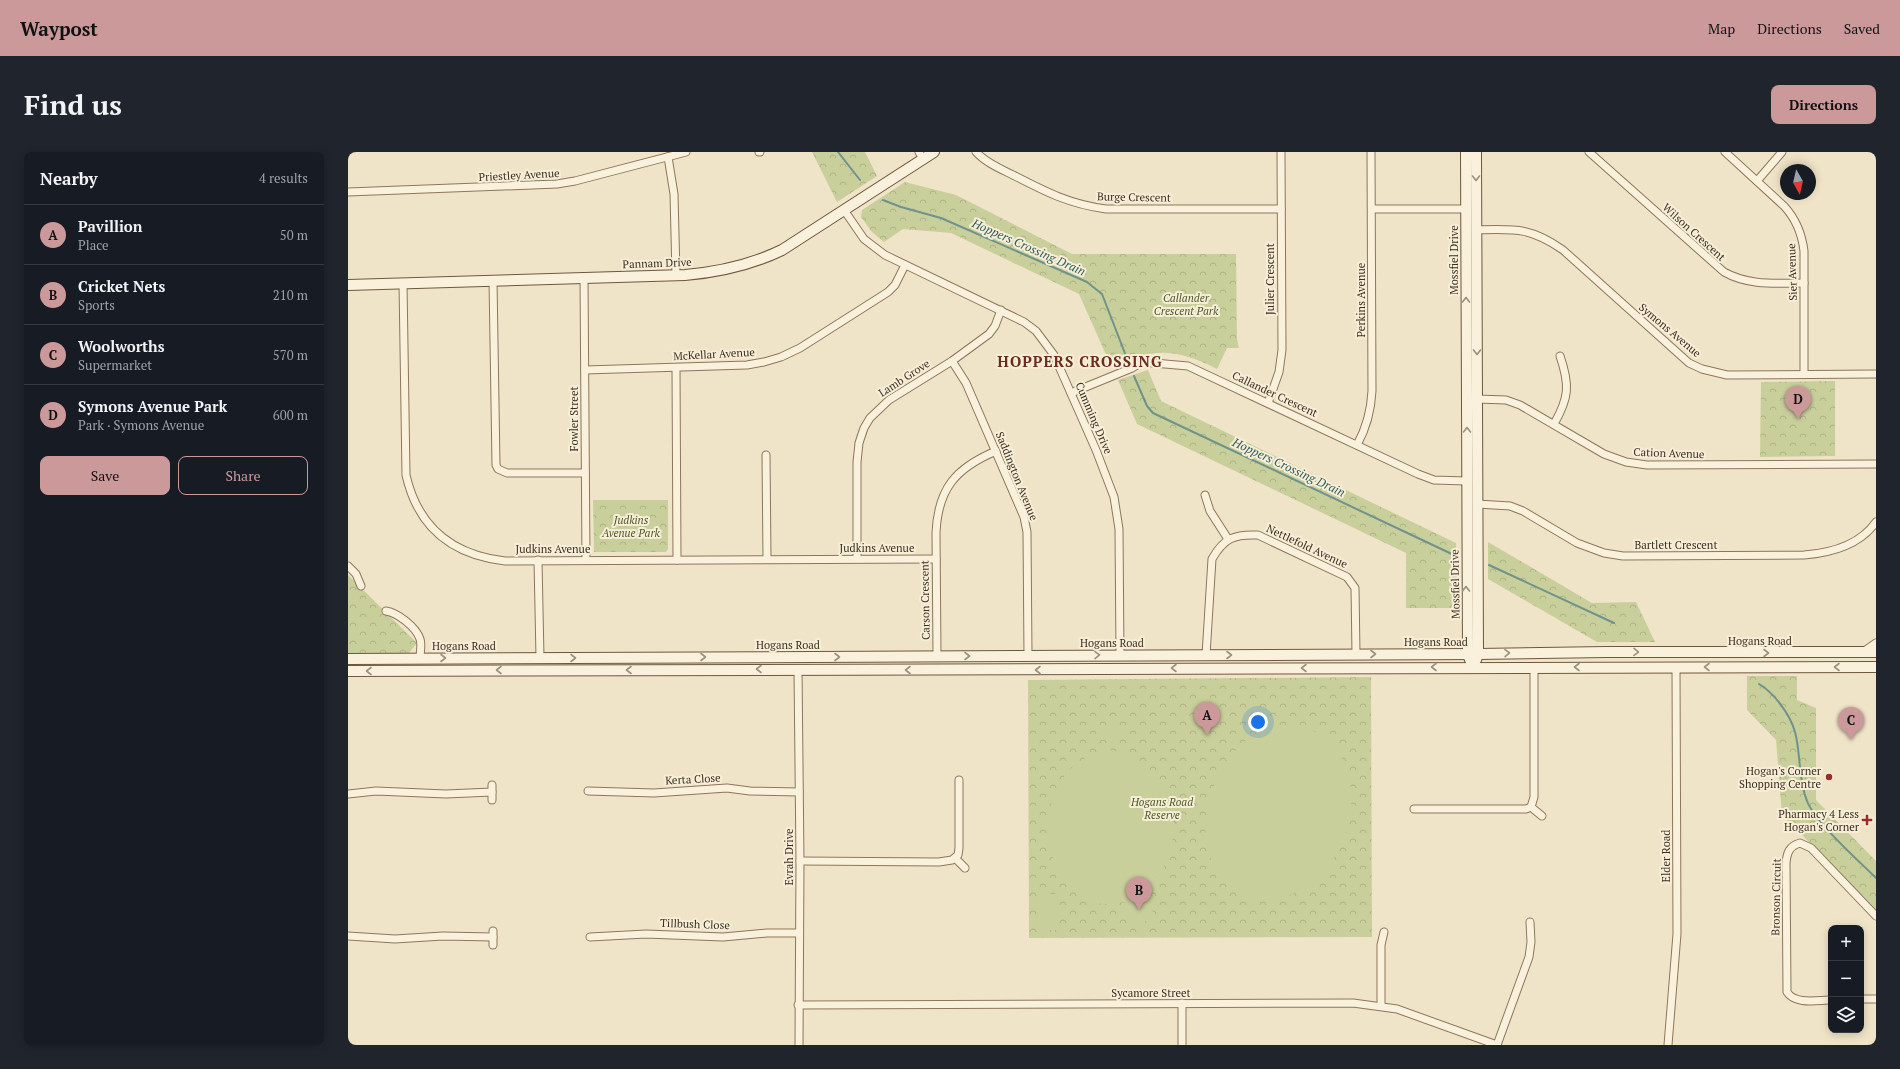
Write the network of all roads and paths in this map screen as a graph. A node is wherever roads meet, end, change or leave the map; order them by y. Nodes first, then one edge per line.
1 (686, 152) edge
2 (934, 152) edge
3 (976, 152) edge
4 (1281, 152) edge
5 (1371, 152) edge
6 (1466, 152) edge
7 (1476, 152) edge
8 (1590, 152) edge
9 (1725, 152) edge
10 (1782, 152) edge
11 (921, 155) edge
12 (668, 157) junction
13 (1757, 180) junction
14 (348, 192) edge
15 (1281, 209) junction
16 (1372, 209) junction
17 (1471, 209) junction
18 (844, 210) junction
19 (1466, 230) junction
20 (1476, 230) junction
21 (905, 265) junction
22 (676, 275) junction
23 (584, 278) junction
24 (493, 280) junction
25 (403, 283) junction
26 (1804, 284) junction
27 (348, 285) edge
28 (1001, 310) junction
29 (1560, 356) dead end
30 (952, 360) junction
31 (676, 368) junction
32 (585, 370) junction
33 (1804, 374) junction
34 (1876, 374) edge
35 (1071, 393) junction
36 (1472, 399) junction
37 (1268, 403) junction
38 (1554, 424) junction
39 (1357, 445) junction
40 (996, 451) junction
41 (766, 455) dead end
42 (1876, 464) edge
43 (498, 470) junction
44 (585, 473) junction
45 (492, 476) dead end
46 (1467, 481) junction
47 (1477, 482) junction
48 (1205, 495) dead end
49 (1467, 504) junction
50 (1477, 504) junction
51 (1876, 522) edge
52 (1228, 539) junction
53 (857, 558) junction
54 (767, 559) junction
55 (936, 559) junction
56 (538, 560) junction
57 (586, 560) junction
58 (676, 560) junction
59 (348, 566) edge
60 (361, 586) dead end
61 (386, 612) dead end
62 (1876, 643) edge
63 (1863, 652) junction
64 (1876, 652) edge
65 (1676, 653) junction
66 (1356, 654) junction
67 (1468, 654) junction
68 (1478, 654) junction
69 (1120, 655) junction
70 (1206, 655) junction
71 (937, 656) junction
72 (1028, 656) junction
73 (1050, 656) junction
74 (798, 657) junction
75 (420, 658) junction
76 (540, 658) junction
77 (348, 659) edge
78 (1473, 667) junction
79 (1534, 667) junction
80 (1676, 667) junction
81 (1876, 667) edge
82 (1119, 668) junction
83 (798, 669) junction
84 (1055, 670) junction
85 (348, 671) edge
86 (959, 780) dead end
87 (588, 791) dead end
88 (799, 792) junction
89 (348, 794) edge
90 (492, 800) dead end
91 (1531, 807) junction
92 (1414, 809) dead end
93 (1542, 816) dead end
94 (955, 858) junction
95 (800, 861) junction
96 (965, 868) dead end
97 (1876, 916) edge
98 (1530, 922) dead end
99 (1384, 932) dead end
100 (799, 934) junction
101 (348, 936) edge
102 (590, 937) dead end
103 (493, 938) dead end
104 (1864, 999) edge
105 (1876, 999) edge
106 (1828, 1000) edge
107 (1182, 1004) junction
108 (798, 1005) junction
109 (1381, 1005) junction
110 (799, 1045) edge
111 (1182, 1045) edge
112 (1497, 1045) edge
113 (1668, 1045) edge

1 - 12 street, Priestley Avenue
2 - 11 street, Pannam Drive
3 - 15 street, Burge Crescent
4 - 15 street, Julier Crescent
5 - 16 street, Perkins Avenue
6 - 17 street, Mossfiel Drive
7 -> 17 street, Mossfiel Drive
8 - 26 street, Wilson Crescent
9 - 13 street, Sier Avenue
10 - 13 street
11 - 18 street, Pannam Drive
12 - 14 street, Priestley Avenue
12 - 22 street
13 - 26 street, Sier Avenue
15 - 37 street, Julier Crescent
16 - 17 street
16 - 39 street, Perkins Avenue
17 - 19 street, Mossfiel Drive
17 - 20 street, Mossfiel Drive
18 - 21 street, Cumming Drive
18 - 22 street, Pannam Drive
19 - 20 street
36 -> 19 street, Mossfiel Drive
20 - 33 street, Symons Avenue
20 -> 36 street, Mossfiel Drive
21 - 28 street, Cumming Drive
21 - 31 street, McKellar Avenue
22 - 23 street, Pannam Drive
23 - 24 street, Pannam Drive
23 - 32 street, Fowler Street
24 - 25 street, Pannam Drive
24 - 43 street
25 - 27 street, Pannam Drive
25 - 56 street, Judkins Avenue
26 - 33 street, Sier Avenue
28 - 30 street, Lamb Grove
28 - 35 street, Cumming Drive
29 - 38 street
30 - 40 street, Saddington Avenue
30 - 53 street, Lamb Grove
31 - 32 street, McKellar Avenue
31 - 58 street
32 - 44 street, Fowler Street
33 - 34 street, Symons Avenue
35 - 37 street, Callander Crescent
35 - 69 street, Cumming Drive
36 - 38 street, Cation Avenue
46 -> 36 street, Mossfiel Drive
36 - 47 street, Mossfiel Drive
37 - 39 street, Callander Crescent
38 - 42 street, Cation Avenue
39 - 46 street, Callander Crescent
40 - 55 street, Carson Crescent
40 - 72 street, Saddington Avenue
41 - 54 street
43 - 44 street
43 - 45 street
44 - 57 street, Fowler Street
46 - 47 street
46 - 49 street, Mossfiel Drive
47 - 50 street, Mossfiel Drive
48 - 52 street
49 - 50 street
67 -> 49 street, Mossfiel Drive
50 - 51 street, Bartlett Crescent
50 - 68 street, Mossfiel Drive
52 - 66 street, Nettlefold Avenue
52 - 70 street
53 - 54 street, Judkins Avenue
53 - 55 street, Judkins Avenue
54 - 58 street, Judkins Avenue
55 - 71 street, Carson Crescent
56 - 57 street, Judkins Avenue
56 - 76 street
57 - 58 street, Judkins Avenue
59 - 60 street
61 - 75 street
62 - 63 street
63 - 64 street, Hogans Road
65 -> 63 street, Hogans Road
68 -> 65 street, Hogans Road
65 - 80 street
66 -> 67 street, Hogans Road
70 -> 66 street, Hogans Road
67 - 68 street, Hogans Road
67 - 78 street, Mossfiel Drive
68 - 78 street, Mossfiel Drive
69 - 70 street, Hogans Road
73 -> 69 street, Hogans Road
69 - 82 street
71 -> 72 street, Hogans Road
74 -> 71 street, Hogans Road
72 - 73 street, Hogans Road
73 - 84 street
76 -> 74 street, Hogans Road
74 - 83 street
75 -> 76 street, Hogans Road
75 - 77 street, Hogans Road
78 - 79 street
78 -> 82 street
80 -> 79 street
79 - 91 street
81 -> 80 street
80 - 113 street, Elder Road
82 - 84 street
84 -> 83 street
83 -> 85 street
83 - 88 street, Evrah Drive
86 - 94 street
87 - 88 street, Kerta Close
88 - 95 street, Evrah Drive
89 - 90 street
91 - 92 street
91 - 93 street
94 - 95 street
94 - 96 street
95 - 100 street, Evrah Drive
97 - 106 street, Bronson Circuit
98 - 112 street
99 - 109 street
100 - 102 street, Tillbush Close
100 - 108 street, Evrah Drive
101 - 103 street
104 - 105 street
107 - 108 street, Sycamore Street
107 - 109 street, Sycamore Street
107 - 111 street
108 - 110 street, Evrah Drive
109 - 112 street, Sycamore Street

